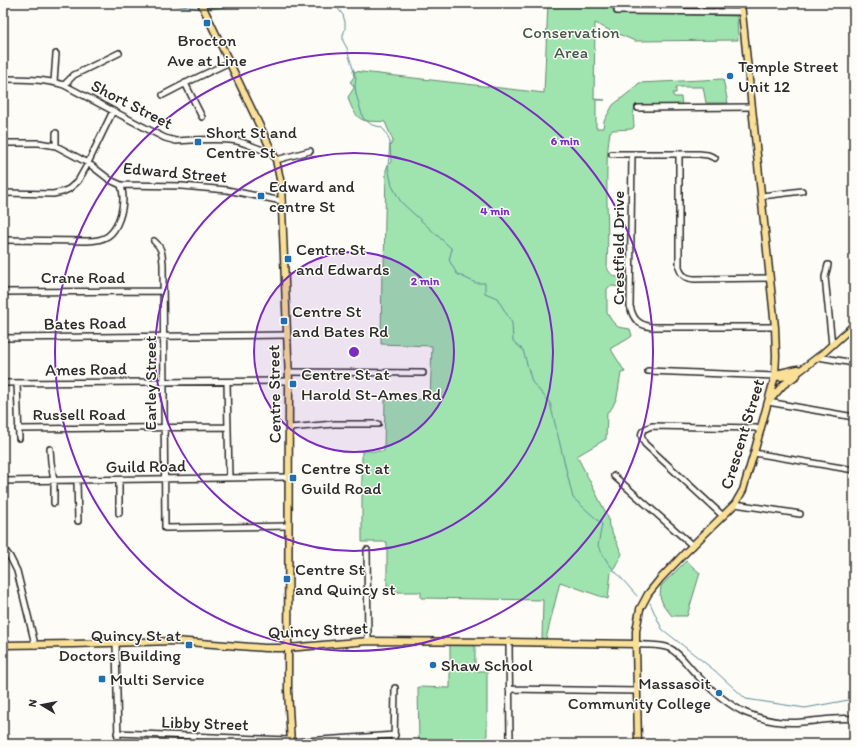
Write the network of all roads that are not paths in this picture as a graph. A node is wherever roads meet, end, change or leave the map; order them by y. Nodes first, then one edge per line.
1 (741, 3) edge
2 (204, 8) edge
3 (617, 11) dead end
4 (742, 12) junction
5 (119, 53) dead end
6 (56, 54) dead end
7 (230, 62) junction
8 (3, 79) edge
9 (54, 82) junction
10 (185, 83) junction
11 (64, 85) junction
12 (163, 95) dead end
13 (752, 107) junction
14 (638, 108) dead end
15 (113, 111) junction
16 (202, 117) dead end
17 (56, 133) dead end
18 (3, 143) edge
19 (56, 146) junction
20 (310, 151) dead end
21 (273, 154) junction
22 (612, 154) dead end
23 (632, 154) junction
24 (679, 154) junction
25 (715, 158) dead end
26 (276, 160) junction
27 (88, 163) junction
28 (121, 185) junction
29 (802, 191) dead end
30 (3, 193) edge
31 (762, 196) junction
32 (282, 201) junction
33 (3, 240) edge
34 (154, 241) dead end
35 (828, 265) dead end
36 (770, 278) junction
37 (163, 291) junction
38 (3, 292) edge
39 (854, 325) edge
40 (775, 327) junction
41 (286, 335) junction
42 (164, 336) junction
43 (3, 338) edge
44 (832, 345) junction
45 (818, 357) junction
46 (854, 363) edge
47 (806, 366) junction
48 (648, 371) dead end
49 (288, 372) junction
50 (423, 373) dead end
51 (775, 376) junction
52 (288, 381) junction
53 (164, 382) junction
54 (227, 382) junction
55 (3, 383) edge
56 (17, 383) junction
57 (768, 402) junction
58 (854, 417) edge
59 (378, 424) dead end
60 (228, 427) junction
61 (164, 428) junction
62 (289, 428) junction
63 (18, 429) junction
64 (760, 431) junction
65 (19, 438) dead end
66 (50, 449) dead end
67 (754, 453) junction
68 (854, 470) edge
69 (614, 476) dead end
70 (289, 477) junction
71 (229, 478) junction
72 (119, 480) junction
73 (164, 480) junction
74 (3, 481) edge
75 (54, 481) junction
76 (77, 481) junction
77 (54, 503) dead end
78 (735, 504) junction
79 (119, 513) dead end
80 (800, 514) dead end
81 (723, 516) junction
82 (78, 520) dead end
83 (288, 526) junction
84 (693, 546) junction
85 (367, 550) dead end
86 (4, 551) edge
87 (368, 641) junction
88 (116, 642) junction
89 (509, 642) junction
90 (636, 644) junction
91 (3, 645) edge
92 (34, 645) junction
93 (288, 648) junction
94 (395, 688) dead end
95 (509, 690) junction
96 (637, 691) junction
97 (854, 719) edge
98 (117, 733) junction
99 (394, 735) junction
100 (291, 743) edge
101 (118, 744) edge
102 (394, 744) edge
103 (510, 744) edge
104 (638, 744) edge

1 - 4 main road, Crescent Street
2 - 7 main road, Centre Street
3 - 4 street
4 - 13 main road, Crescent Street
5 - 11 street
6 - 9 street
7 - 10 street
7 - 21 main road, Centre Street
8 - 9 street, Short Street
9 - 11 street, Short Street
10 - 12 street
10 - 16 street
11 - 15 street, Short Street
13 - 14 street
13 - 31 main road, Crescent Street
15 - 21 street, Short Street
15 - 27 street
17 - 19 street
18 - 19 street, Edward Street
19 - 27 street, Edward Street
20 - 26 street
21 - 26 main road, Centre Street
22 - 23 street
23 - 24 street
23 - 40 street, Crestfield Drive
24 - 25 street
24 - 36 street
26 - 32 main road, Centre Street
27 - 28 street, Edward Street
27 - 30 street
28 - 32 street, Edward Street
28 - 33 street
29 - 31 street
31 - 36 main road, Crescent Street
32 - 41 main road, Centre Street
34 - 37 street, Earley Street
35 - 44 street
36 - 40 main road, Crescent Street
37 - 38 street, Crane Road
37 - 42 street, Earley Street
39 - 44 main road
40 - 51 main road, Crescent Street
41 - 42 street, Bates Road
41 - 49 main road, Centre Street
42 - 43 street, Bates Road
42 - 53 street, Earley Street
44 - 45 main road
45 - 46 street
45 - 47 main road
47 - 51 main road
47 - 57 main road
48 - 51 street
49 - 50 street
49 - 52 main road, Centre Street
51 - 57 main road, Crescent Street
52 - 54 street, Ames Road
52 - 62 main road, Centre Street
53 - 54 street, Ames Road
53 - 56 street, Ames Road
53 - 61 street, Earley Street
54 - 60 street
55 - 56 street, Ames Road
56 - 63 street
57 - 58 street
57 - 64 main road, Crescent Street
59 - 62 street
60 - 61 street, Russell Road
60 - 71 street
61 - 63 street, Russell Road
61 - 73 street, Earley Street
62 - 70 main road, Centre Street
63 - 65 street
64 - 67 main road, Crescent Street
64 - 81 street
66 - 75 street
67 - 68 street
67 - 78 main road, Crescent Street
69 - 84 street
70 - 71 street, Guild Road
70 - 83 main road, Centre Street
71 - 73 street, Guild Road
72 - 73 street, Guild Road
72 - 76 street, Guild Road
72 - 79 street
73 - 83 street, Earley Street
74 - 75 street, Guild Road
75 - 76 street, Guild Road
75 - 77 street
76 - 82 street
78 - 80 street
78 - 81 main road, Crescent Street
81 - 84 main road, Crescent Street
83 - 93 main road, Centre Street
84 - 90 main road, Crescent Street
85 - 87 street
86 - 92 street
87 - 89 main road, Quincy Street
87 - 93 main road, Quincy Street
88 - 92 main road, Quincy Street
88 - 93 main road, Quincy Street
88 - 98 street
89 - 90 main road, Quincy Street
89 - 95 street
90 - 96 main road, Crescent Street
90 - 97 street
91 - 92 main road, Quincy Street
93 - 100 main road, Centre Street
94 - 99 street
95 - 96 street
95 - 103 street
96 - 104 main road, Crescent Street
98 - 100 street, Libby Street
98 - 101 street
99 - 100 street, Libby Street
99 - 102 street

